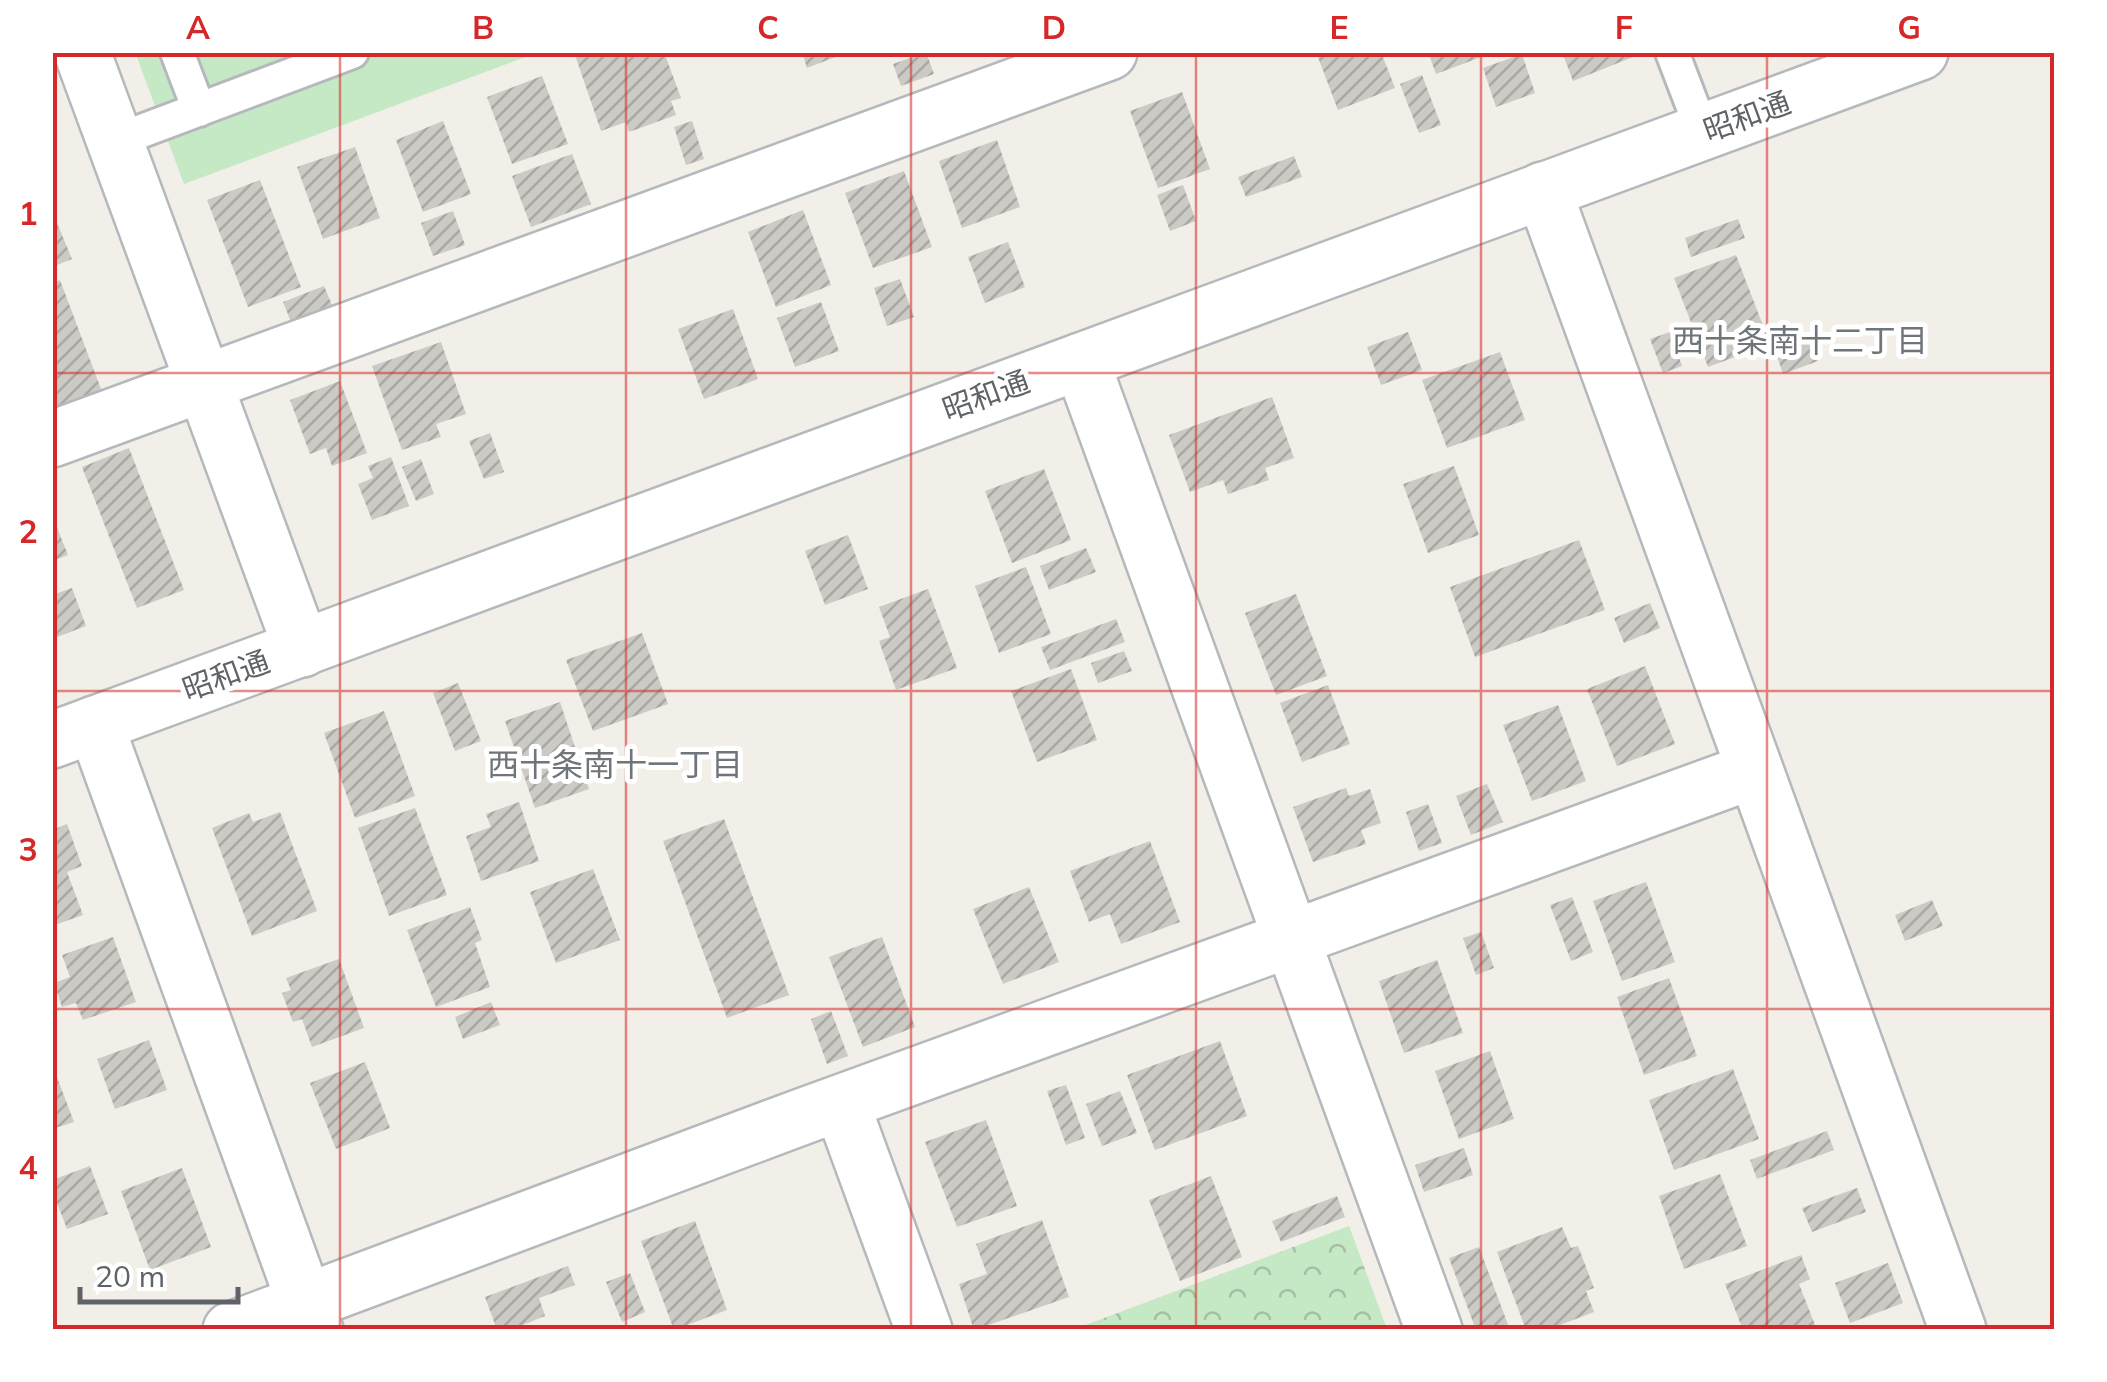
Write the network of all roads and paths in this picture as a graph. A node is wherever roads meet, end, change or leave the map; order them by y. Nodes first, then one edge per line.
1 (82, 52) edge
2 (177, 52) edge
3 (352, 52) edge
4 (1109, 52) edge
5 (1672, 52) edge
6 (1920, 52) edge
7 (199, 110) junction
8 (1703, 133) junction
9 (115, 141) junction
10 (1543, 190) junction
11 (1081, 361) junction
12 (204, 382) junction
13 (52, 440) edge
14 (302, 648) junction
15 (74, 732) edge
16 (1755, 770) junction
17 (1292, 937) junction
18 (841, 1103) junction
19 (310, 1315) edge
20 (231, 1330) edge
21 (924, 1330) edge
22 (1434, 1330) edge
23 (1958, 1330) edge

1 - 9 street
2 - 7 lane
3 - 7 lane
4 - 12 street
5 - 8 lane
6 - 8 street, 昭和通
7 - 9 lane
8 - 10 street, 昭和通
9 - 12 street
10 - 11 street, 昭和通
10 - 16 street
11 - 14 street, 昭和通
11 - 17 street
12 - 13 street
12 - 14 street
14 - 15 street, 昭和通
15 - 19 street
16 - 17 street
16 - 23 street
17 - 18 street
17 - 22 street
18 - 19 street
18 - 21 street
19 - 20 street

